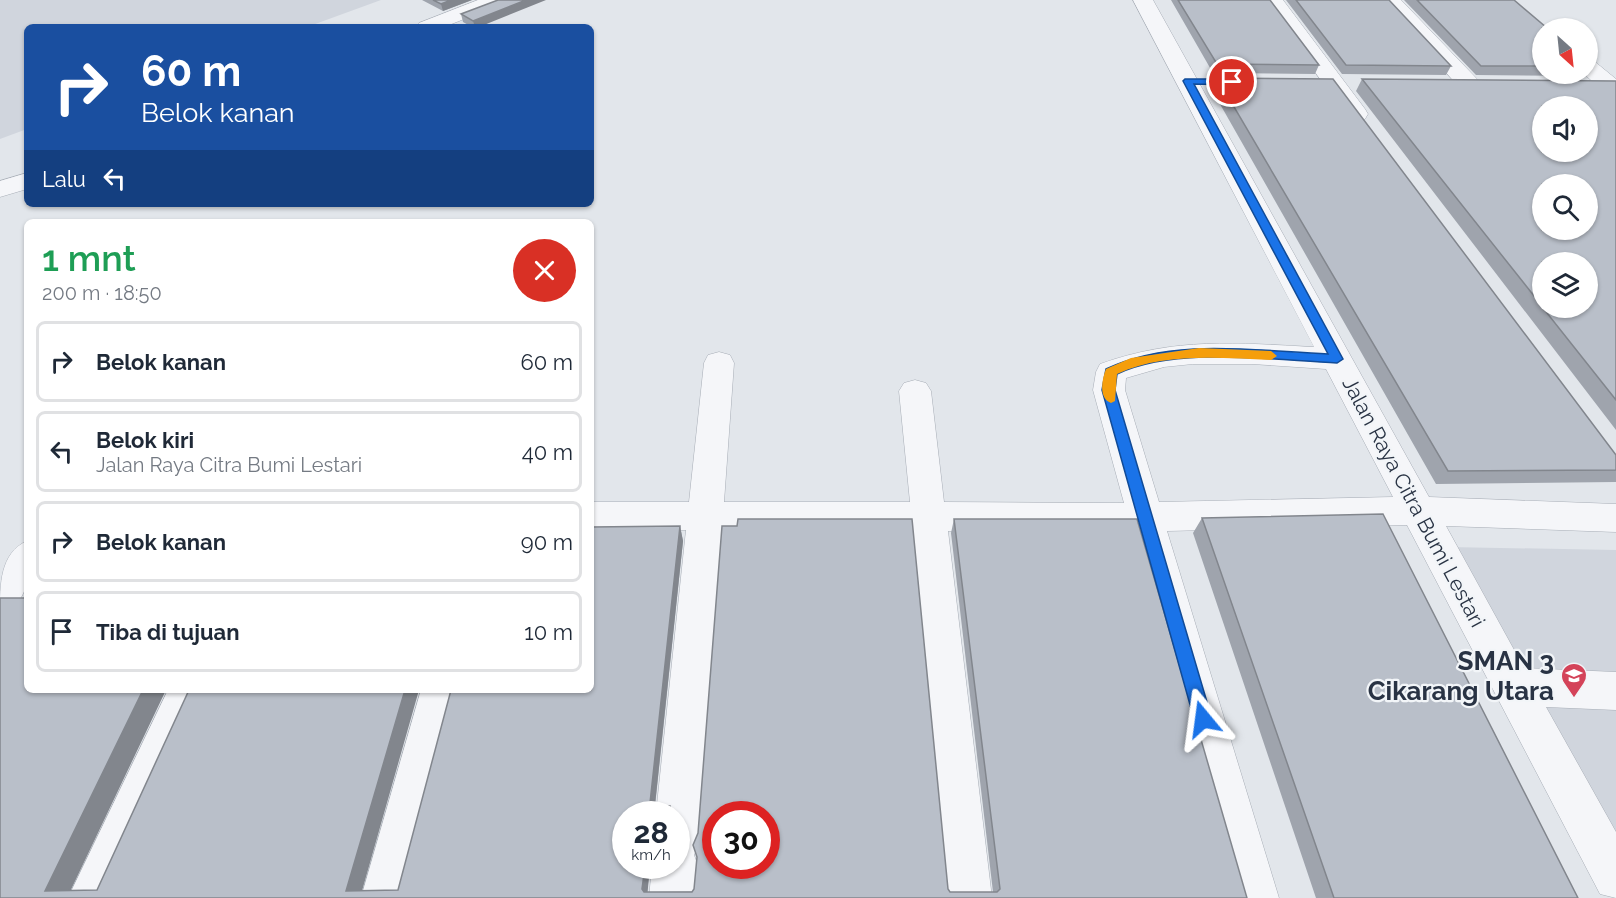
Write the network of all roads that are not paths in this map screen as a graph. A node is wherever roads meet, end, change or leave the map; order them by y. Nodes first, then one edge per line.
1 (495, 0) edge
2 (1143, 0) edge
3 (1273, 0) edge
4 (1390, 0) edge
5 (434, 24) edge
6 (1598, 74) edge
7 (1446, 84) edge
8 (1469, 84) junction
9 (1492, 84) edge
10 (1574, 85) edge
11 (1614, 87) edge
12 (1370, 132) edge
13 (24, 181) edge
14 (0, 190) edge
15 (1337, 359) junction
16 (719, 363) dead end
17 (915, 391) dead end
18 (1419, 511) junction
19 (594, 516) edge
20 (705, 516) junction
21 (929, 517) junction
22 (1144, 517) junction
23 (1616, 518) edge
24 (1513, 686) junction
25 (1616, 691) edge
26 (188, 693) edge
27 (440, 693) edge
28 (680, 801) edge
29 (1616, 878) edge
30 (674, 879) edge
31 (91, 898) edge
32 (384, 898) edge
33 (672, 898) edge
34 (969, 898) edge
35 (1256, 898) edge

1 - 5 street
2 - 15 street, Jalan Raya Citra Bumi Lestari
3 - 12 street
4 - 8 street
6 - 11 street
7 - 8 street
8 - 9 street
10 - 11 street
13 - 14 street
15 - 18 street, Jalan Raya Citra Bumi Lestari
15 - 22 street
16 - 20 street
17 - 21 street
18 - 22 street
18 - 23 street
18 - 24 street, Jalan Raya Citra Bumi Lestari
19 - 20 street
20 - 21 street
20 - 28 street
21 - 22 street
21 - 34 street
22 - 35 street
24 - 25 street
24 - 29 street, Jalan Raya Citra Bumi Lestari
26 - 31 street
27 - 32 street
30 - 33 street

